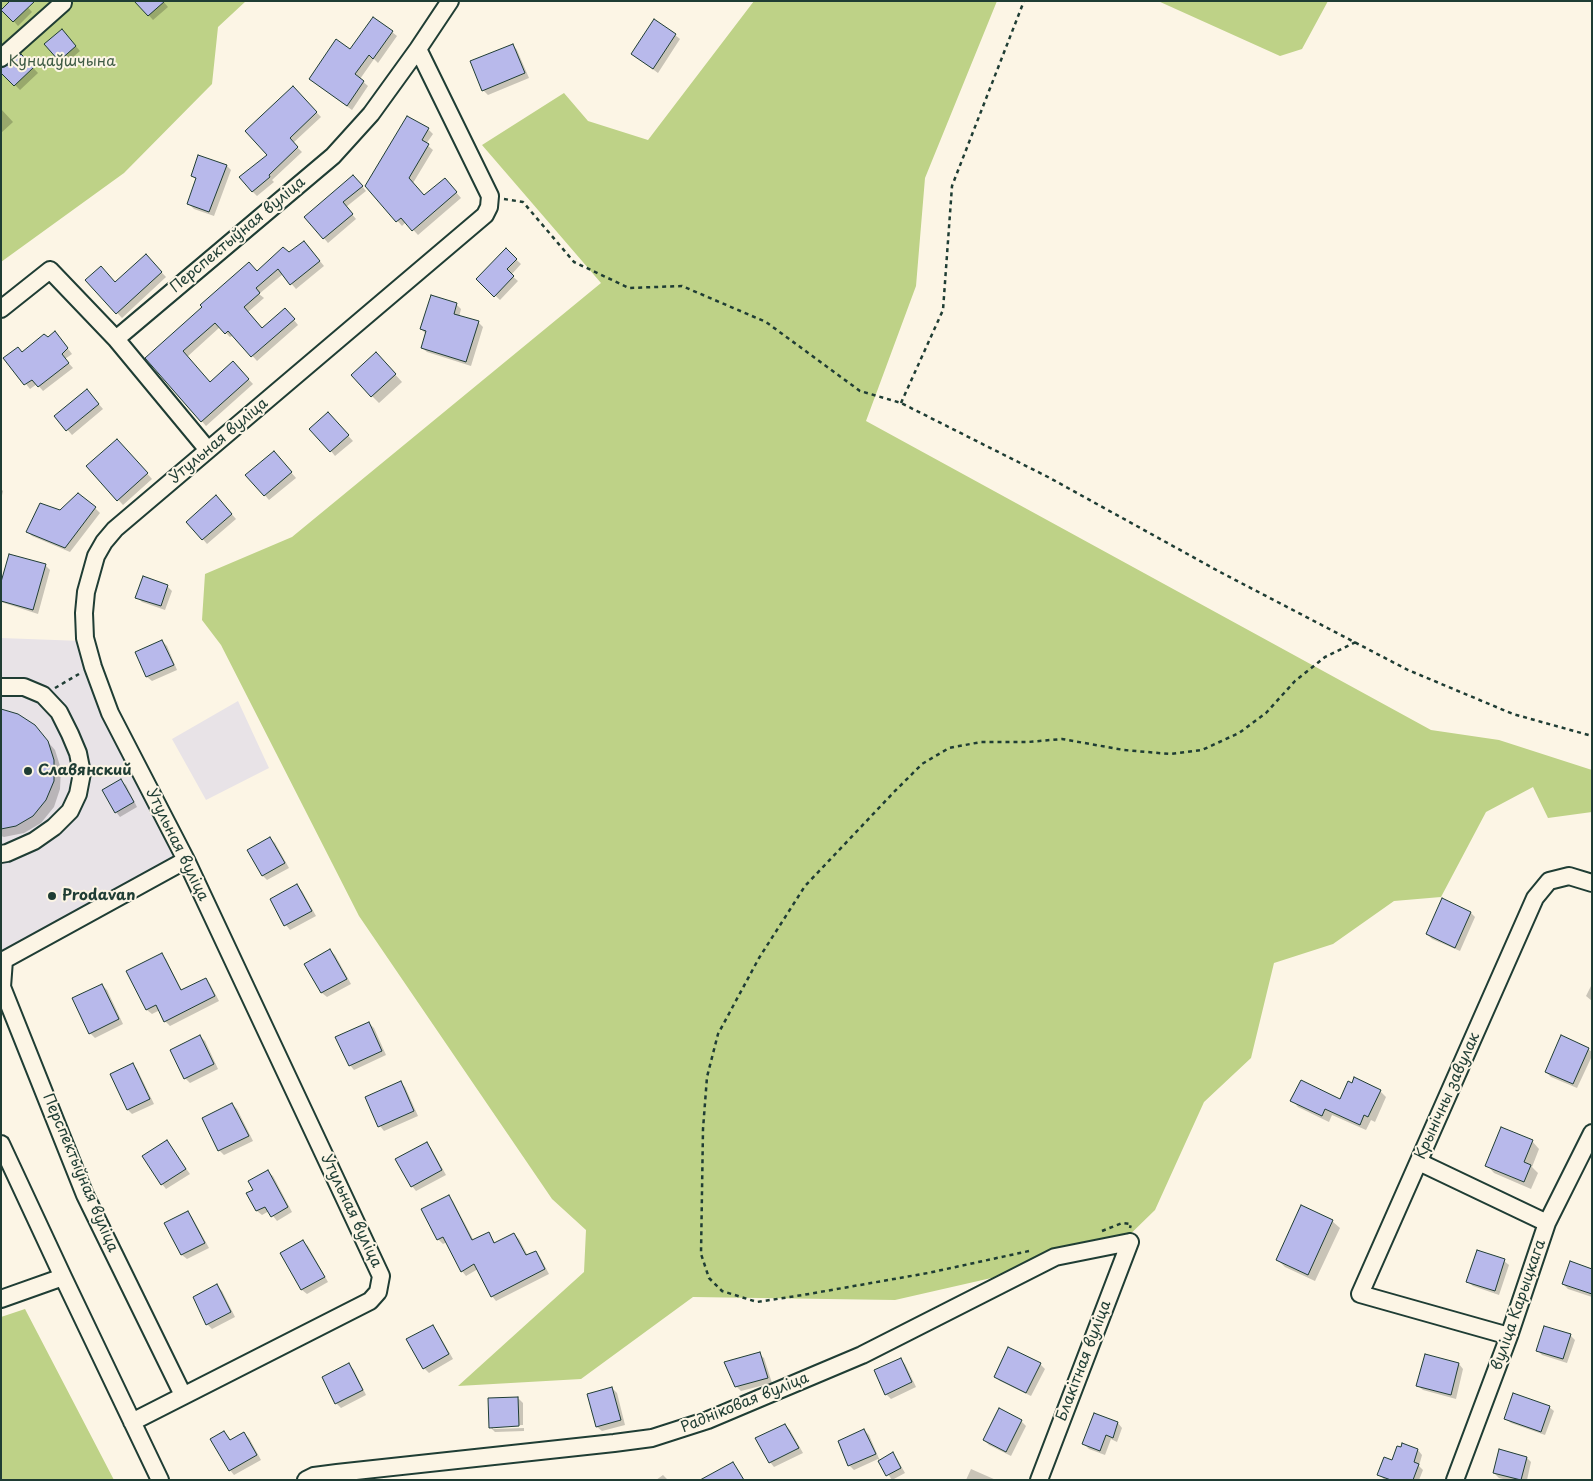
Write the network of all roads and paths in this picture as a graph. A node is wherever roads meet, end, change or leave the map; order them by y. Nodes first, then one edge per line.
1 (450, 1) edge
2 (1024, 1) edge
3 (63, 3) dead end
4 (418, 49) junction
5 (1, 58) edge
6 (490, 196) junction
7 (1, 308) edge
8 (116, 339) junction
9 (902, 402) junction
10 (208, 450) junction
11 (1356, 642) junction
12 (93, 666) junction
13 (1, 687) edge
14 (43, 695) junction
15 (1592, 736) edge
16 (1, 854) edge
17 (186, 860) junction
18 (1592, 883) edge
19 (1592, 1133) edge
20 (1, 1144) edge
21 (1419, 1162) junction
22 (1547, 1223) junction
23 (1094, 1234) dead end
24 (1130, 1242) junction
25 (1030, 1251) dead end
26 (63, 1277) junction
27 (1, 1299) edge
28 (1509, 1336) junction
29 (183, 1395) junction
30 (132, 1422) junction
31 (342, 1476) edge
32 (160, 1480) edge
33 (306, 1480) edge
34 (1039, 1480) edge
35 (1455, 1480) edge

1 - 4 street, Перспектыўная вуліца
2 - 9 path
3 - 5 street
4 - 6 street
4 - 8 street, Перспектыўная вуліца
6 - 9 path
6 - 10 street, Утульная вуліца
7 - 8 street
8 - 10 street
9 - 11 path
10 - 12 street, Утульная вуліца
11 - 15 path
11 - 25 path
12 - 14 path
12 - 17 street, Утульная вуліца
13 - 14 street
14 - 16 street
17 - 29 street, Перспектыўная вуліца
17 - 29 street, Утульная вуліца
18 - 21 street, Крынічны завулак
19 - 22 street, вуліца Карыцкага
20 - 26 street
21 - 22 street
21 - 28 street, Крынічны завулак
22 - 28 street, вуліца Карыцкага
23 - 24 path
24 - 31 street, Радніковая вуліца
24 - 34 street, Блакітная вуліца
26 - 27 street
26 - 30 street
28 - 35 street, вуліца Карыцкага
29 - 30 street, Утульная вуліца
30 - 32 street
31 - 33 street, Радніковая вуліца

